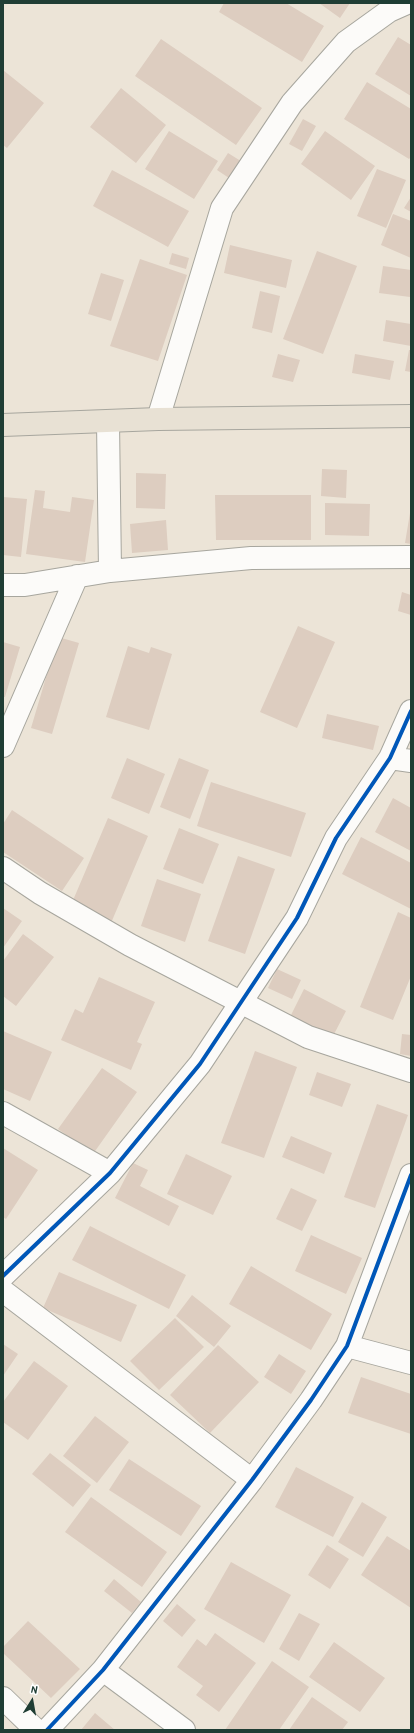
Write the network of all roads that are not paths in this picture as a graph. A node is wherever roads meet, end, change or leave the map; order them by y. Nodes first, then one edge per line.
1 (407, 3) edge
2 (411, 416) edge
3 (158, 419) junction
4 (108, 422) junction
5 (3, 426) edge
6 (411, 557) edge
7 (110, 571) junction
8 (77, 576) junction
9 (3, 585) edge
10 (411, 711) edge
11 (3, 746) edge
12 (390, 758) junction
13 (411, 761) edge
14 (3, 868) edge
15 (242, 1002) junction
16 (411, 1071) edge
17 (3, 1114) edge
18 (110, 1173) junction
19 (411, 1175) edge
20 (3, 1276) edge
21 (3, 1291) edge
22 (347, 1346) junction
23 (411, 1363) edge
24 (252, 1480) junction
25 (103, 1670) junction
26 (3, 1698) edge
27 (36, 1730) edge
28 (47, 1730) edge
29 (184, 1730) edge

1 - 3 street
2 - 3 main road
3 - 4 main road
4 - 5 main road
4 - 7 street
6 - 7 street
7 - 8 street
8 - 9 street
8 - 11 street
10 - 12 street
12 - 13 street
12 - 15 street
14 - 15 street
15 - 16 street
15 - 18 street
17 - 18 street
18 - 20 street
19 - 22 street
21 - 24 street
22 - 23 street
22 - 24 street
24 - 25 street
25 - 28 street
25 - 29 street
26 - 27 street

